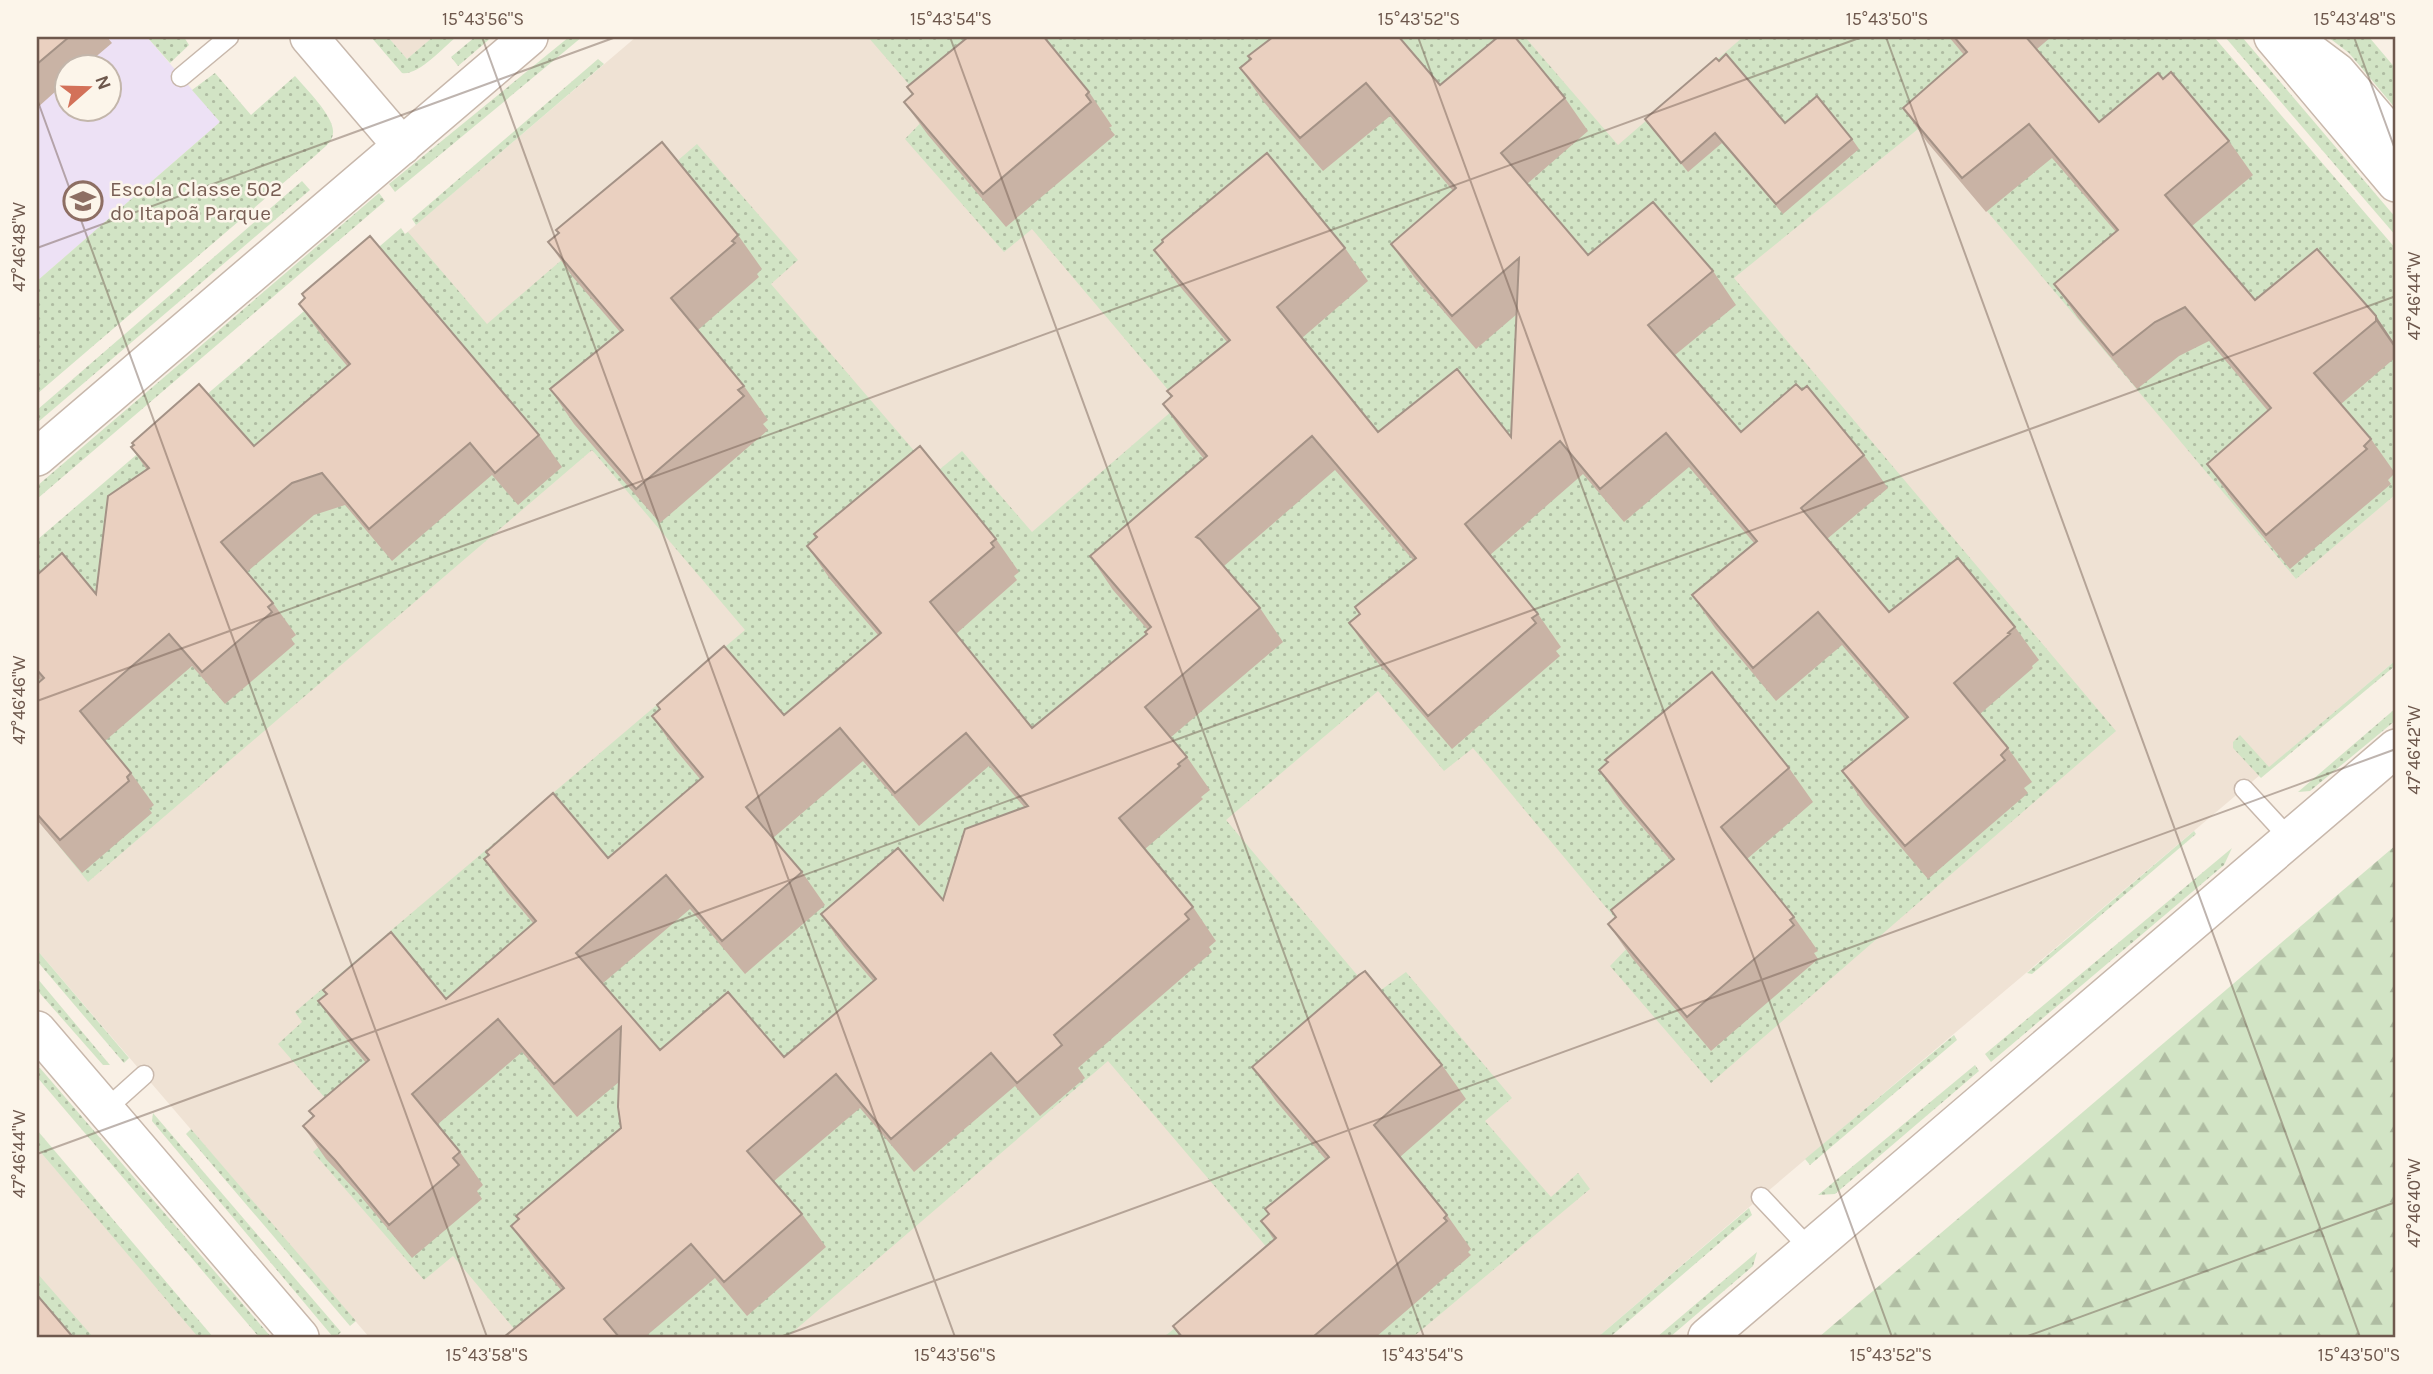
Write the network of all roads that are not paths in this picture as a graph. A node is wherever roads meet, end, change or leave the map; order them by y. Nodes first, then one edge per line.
1 (229, 37) edge
2 (309, 37) edge
3 (530, 37) edge
4 (2273, 37) edge
5 (2291, 37) edge
6 (181, 77) dead end
7 (2396, 141) edge
8 (402, 146) junction
9 (2396, 183) edge
10 (37, 457) edge
11 (2396, 748) edge
12 (2244, 789) dead end
13 (2290, 839) junction
14 (37, 1030) edge
15 (144, 1075) dead end
16 (105, 1110) junction
17 (1761, 1197) dead end
18 (1810, 1249) junction
19 (300, 1337) edge
20 (1707, 1337) edge

1 - 6 lane
2 - 8 street
3 - 8 street
4 - 9 street
5 - 7 street
8 - 10 street
11 - 13 street
12 - 13 lane
13 - 18 street
14 - 16 street
15 - 16 lane
16 - 19 street
17 - 18 lane
18 - 20 street

